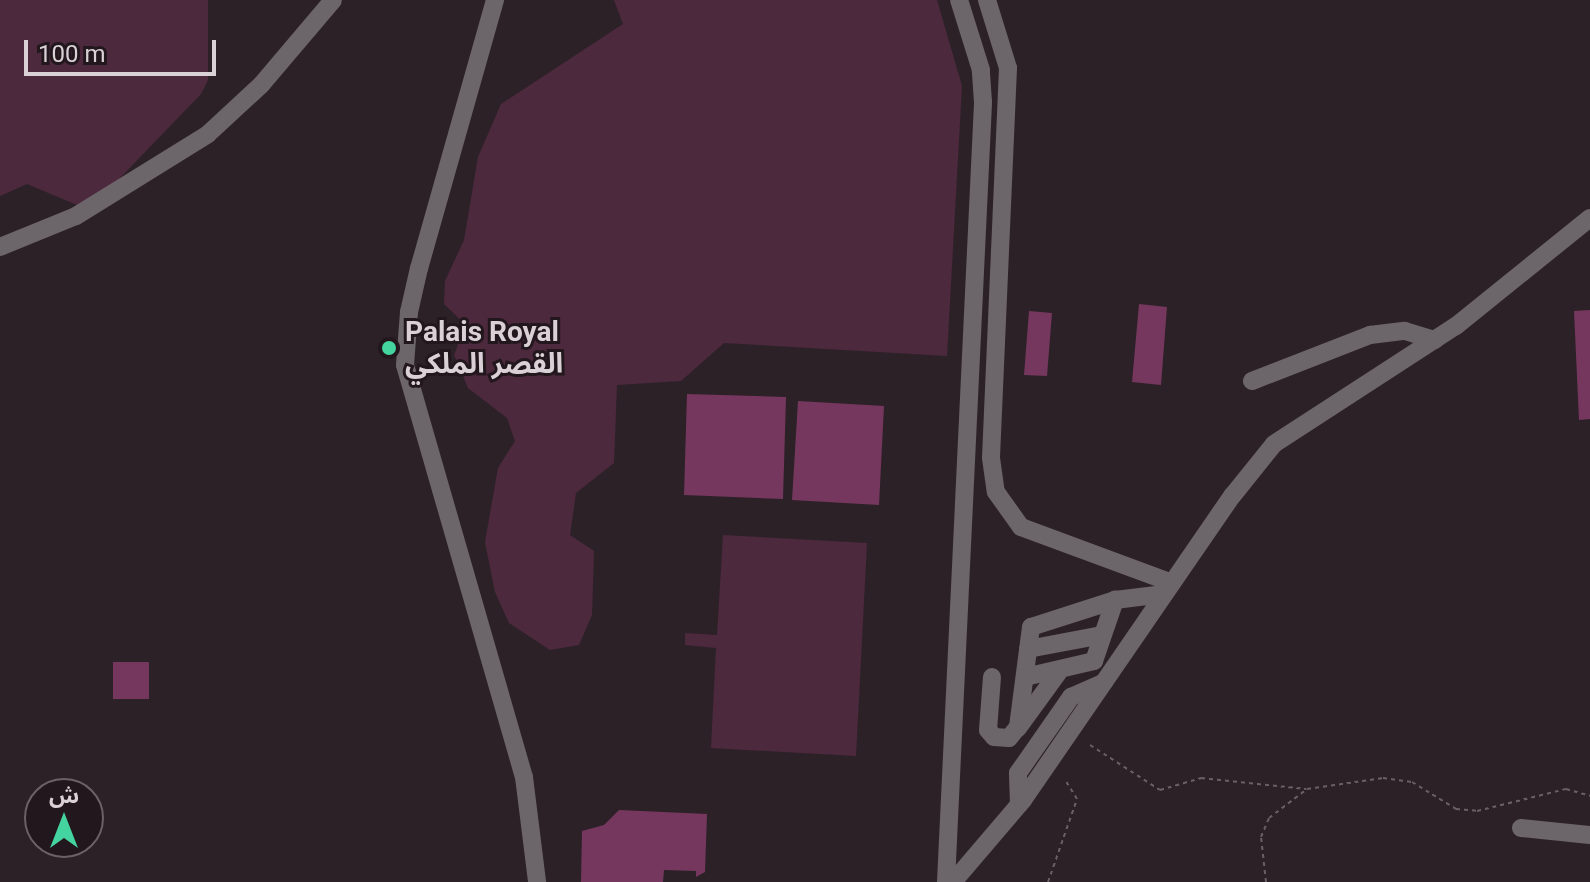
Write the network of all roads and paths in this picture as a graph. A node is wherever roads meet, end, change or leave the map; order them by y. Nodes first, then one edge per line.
1 (333, 0) edge
2 (495, 0) edge
3 (959, 0) edge
4 (987, 0) edge
5 (1590, 218) edge
6 (0, 247) edge
7 (1435, 340) junction
8 (1252, 381) dead end
9 (1168, 589) junction
10 (1115, 600) junction
11 (1102, 635) junction
12 (1028, 649) junction
13 (1058, 673) junction
14 (992, 677) dead end
15 (1025, 677) junction
16 (1016, 731) junction
17 (1090, 745) dead end
18 (1065, 780) dead end
19 (1307, 789) junction
20 (1590, 796) edge
21 (1521, 828) dead end
22 (1590, 835) edge
23 (537, 882) edge
24 (946, 882) edge
25 (953, 882) edge
26 (1048, 882) edge
27 (1266, 882) edge

1 - 6 street
2 - 23 street
3 - 24 street
4 - 9 street
5 - 7 street
7 - 8 street
7 - 9 street
9 - 10 street
9 - 25 street
10 - 11 street
10 - 12 street
11 - 12 street
11 - 13 street
12 - 15 street
13 - 15 street
13 - 16 street
14 - 16 street
15 - 16 street
17 - 19 path
18 - 26 path
19 - 20 path
19 - 27 path
21 - 22 street

